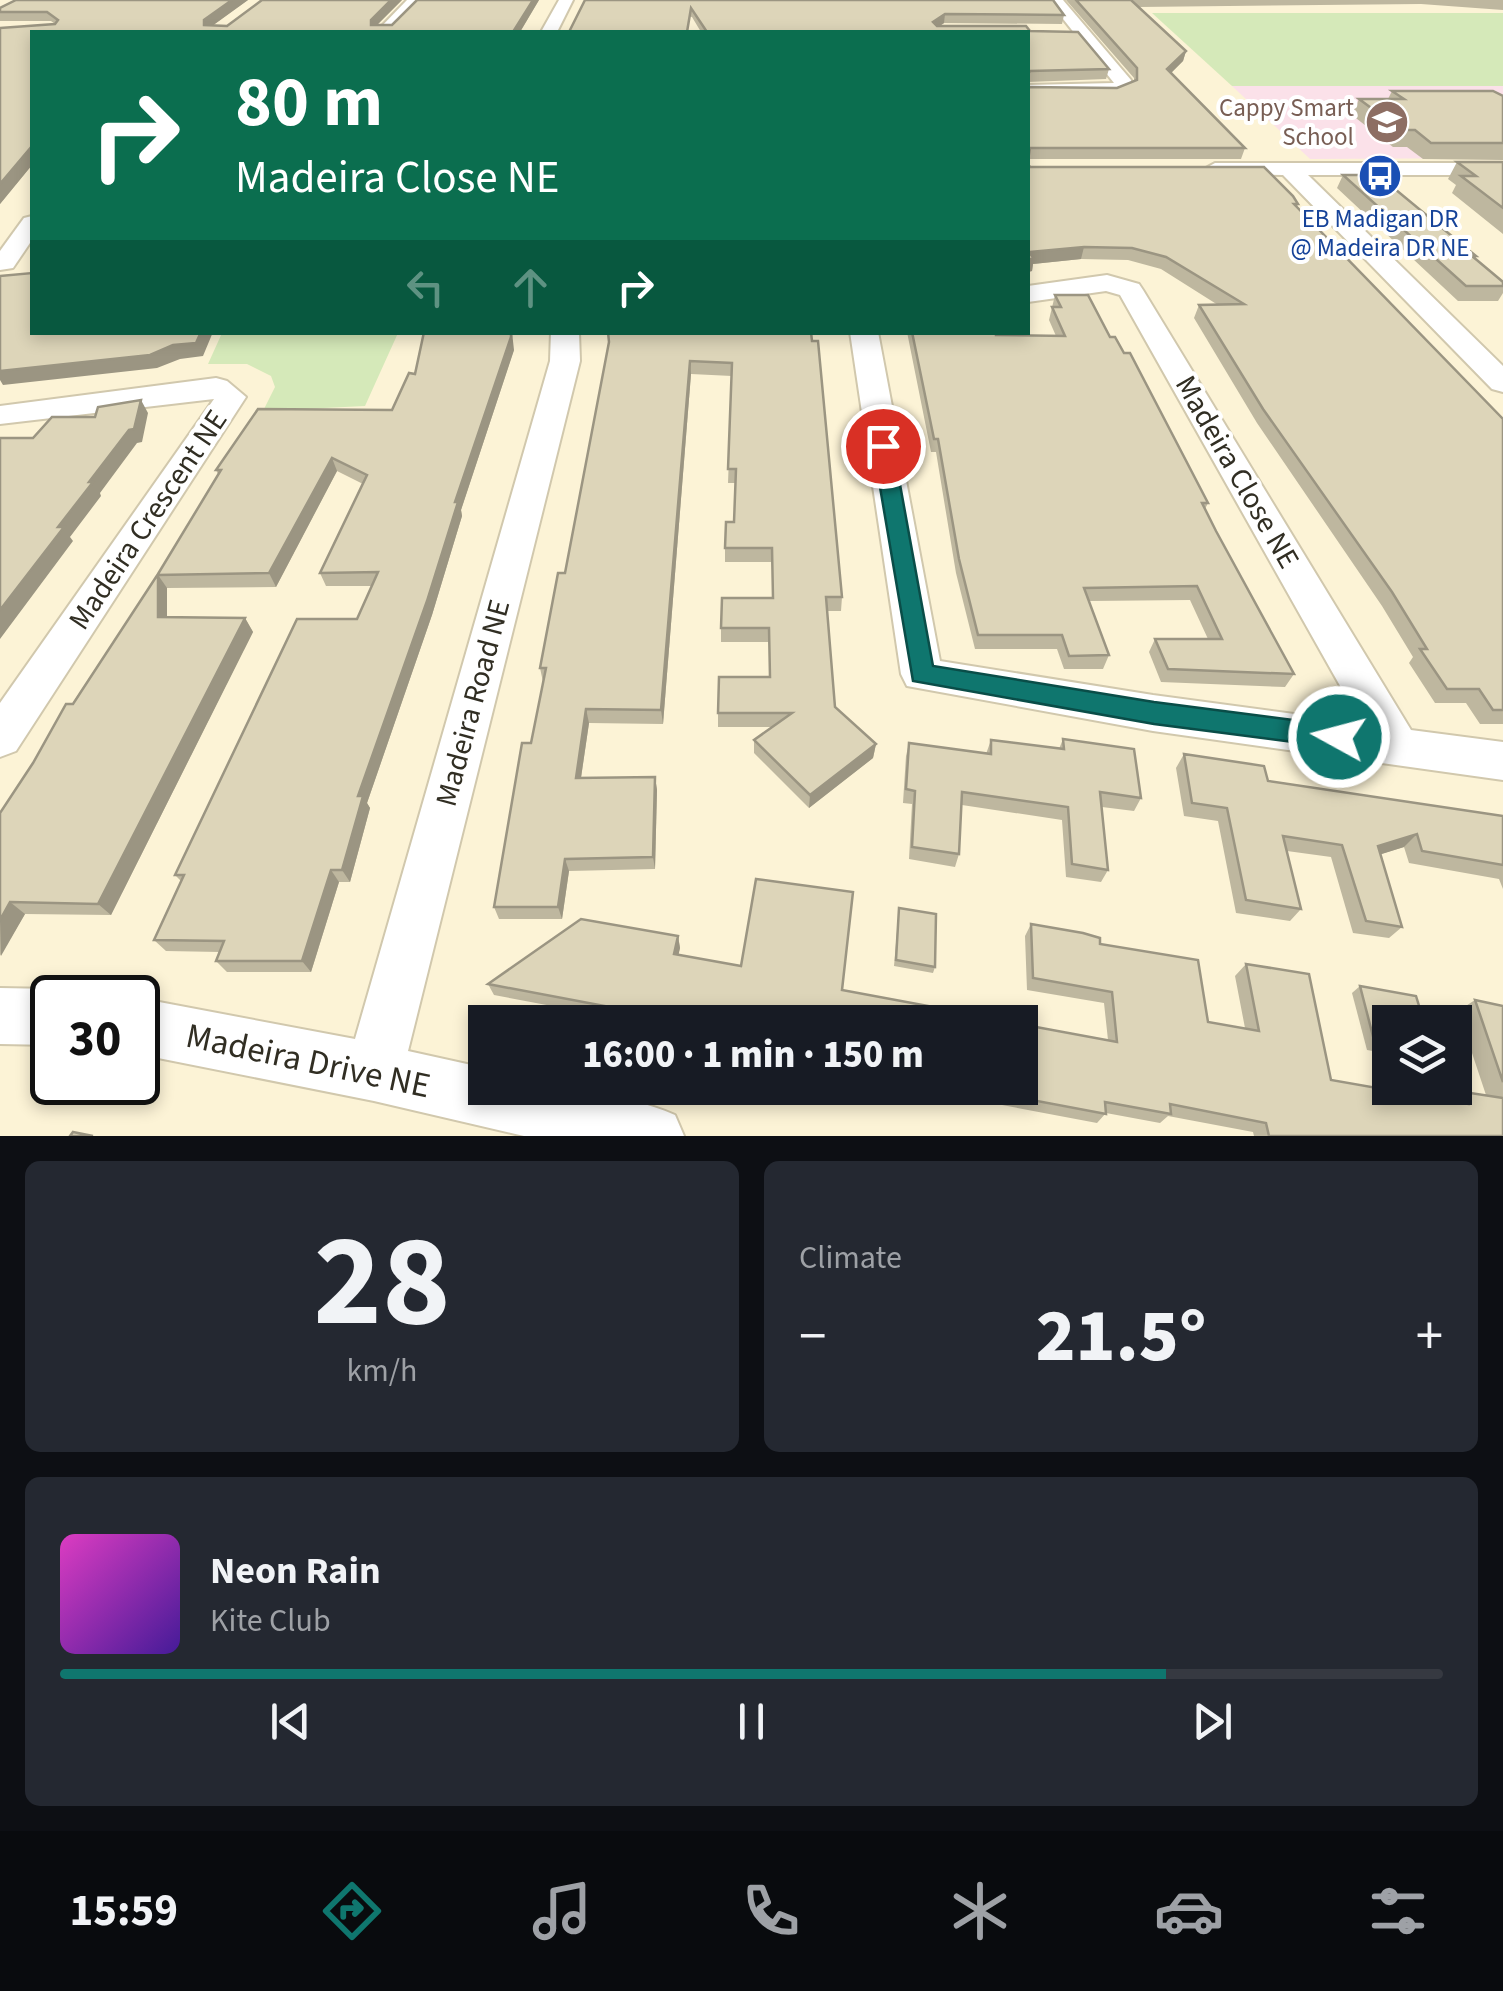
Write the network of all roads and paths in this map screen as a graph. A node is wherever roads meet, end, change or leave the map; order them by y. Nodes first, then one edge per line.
1 (415, 0) edge
2 (566, 0) edge
3 (1055, 0) edge
4 (386, 30) edge
5 (550, 30) edge
6 (1030, 90) edge
7 (1503, 168) edge
8 (1196, 169) edge
9 (1289, 169) junction
10 (30, 226) edge
11 (30, 260) edge
12 (2, 263) edge
13 (1030, 294) edge
14 (565, 335) edge
15 (865, 335) edge
16 (1503, 383) edge
17 (0, 414) edge
18 (0, 738) edge
19 (1397, 744) junction
20 (1503, 761) edge
21 (0, 1016) edge
22 (30, 1017) edge
23 (160, 1030) edge
24 (374, 1072) junction
25 (654, 1136) edge

1 - 4 street
2 - 5 street
3 - 6 street
7 - 9 street
8 - 9 street
9 - 16 street
10 - 12 street
11 - 12 street
13 - 19 street, Madeira Close NE
14 - 24 street, Madeira Road NE
15 - 19 street
17 - 18 street, Madeira Crescent NE
19 - 20 street
21 - 22 street
23 - 24 street, Madeira Drive NE
24 - 25 street, Madeira Drive NE

